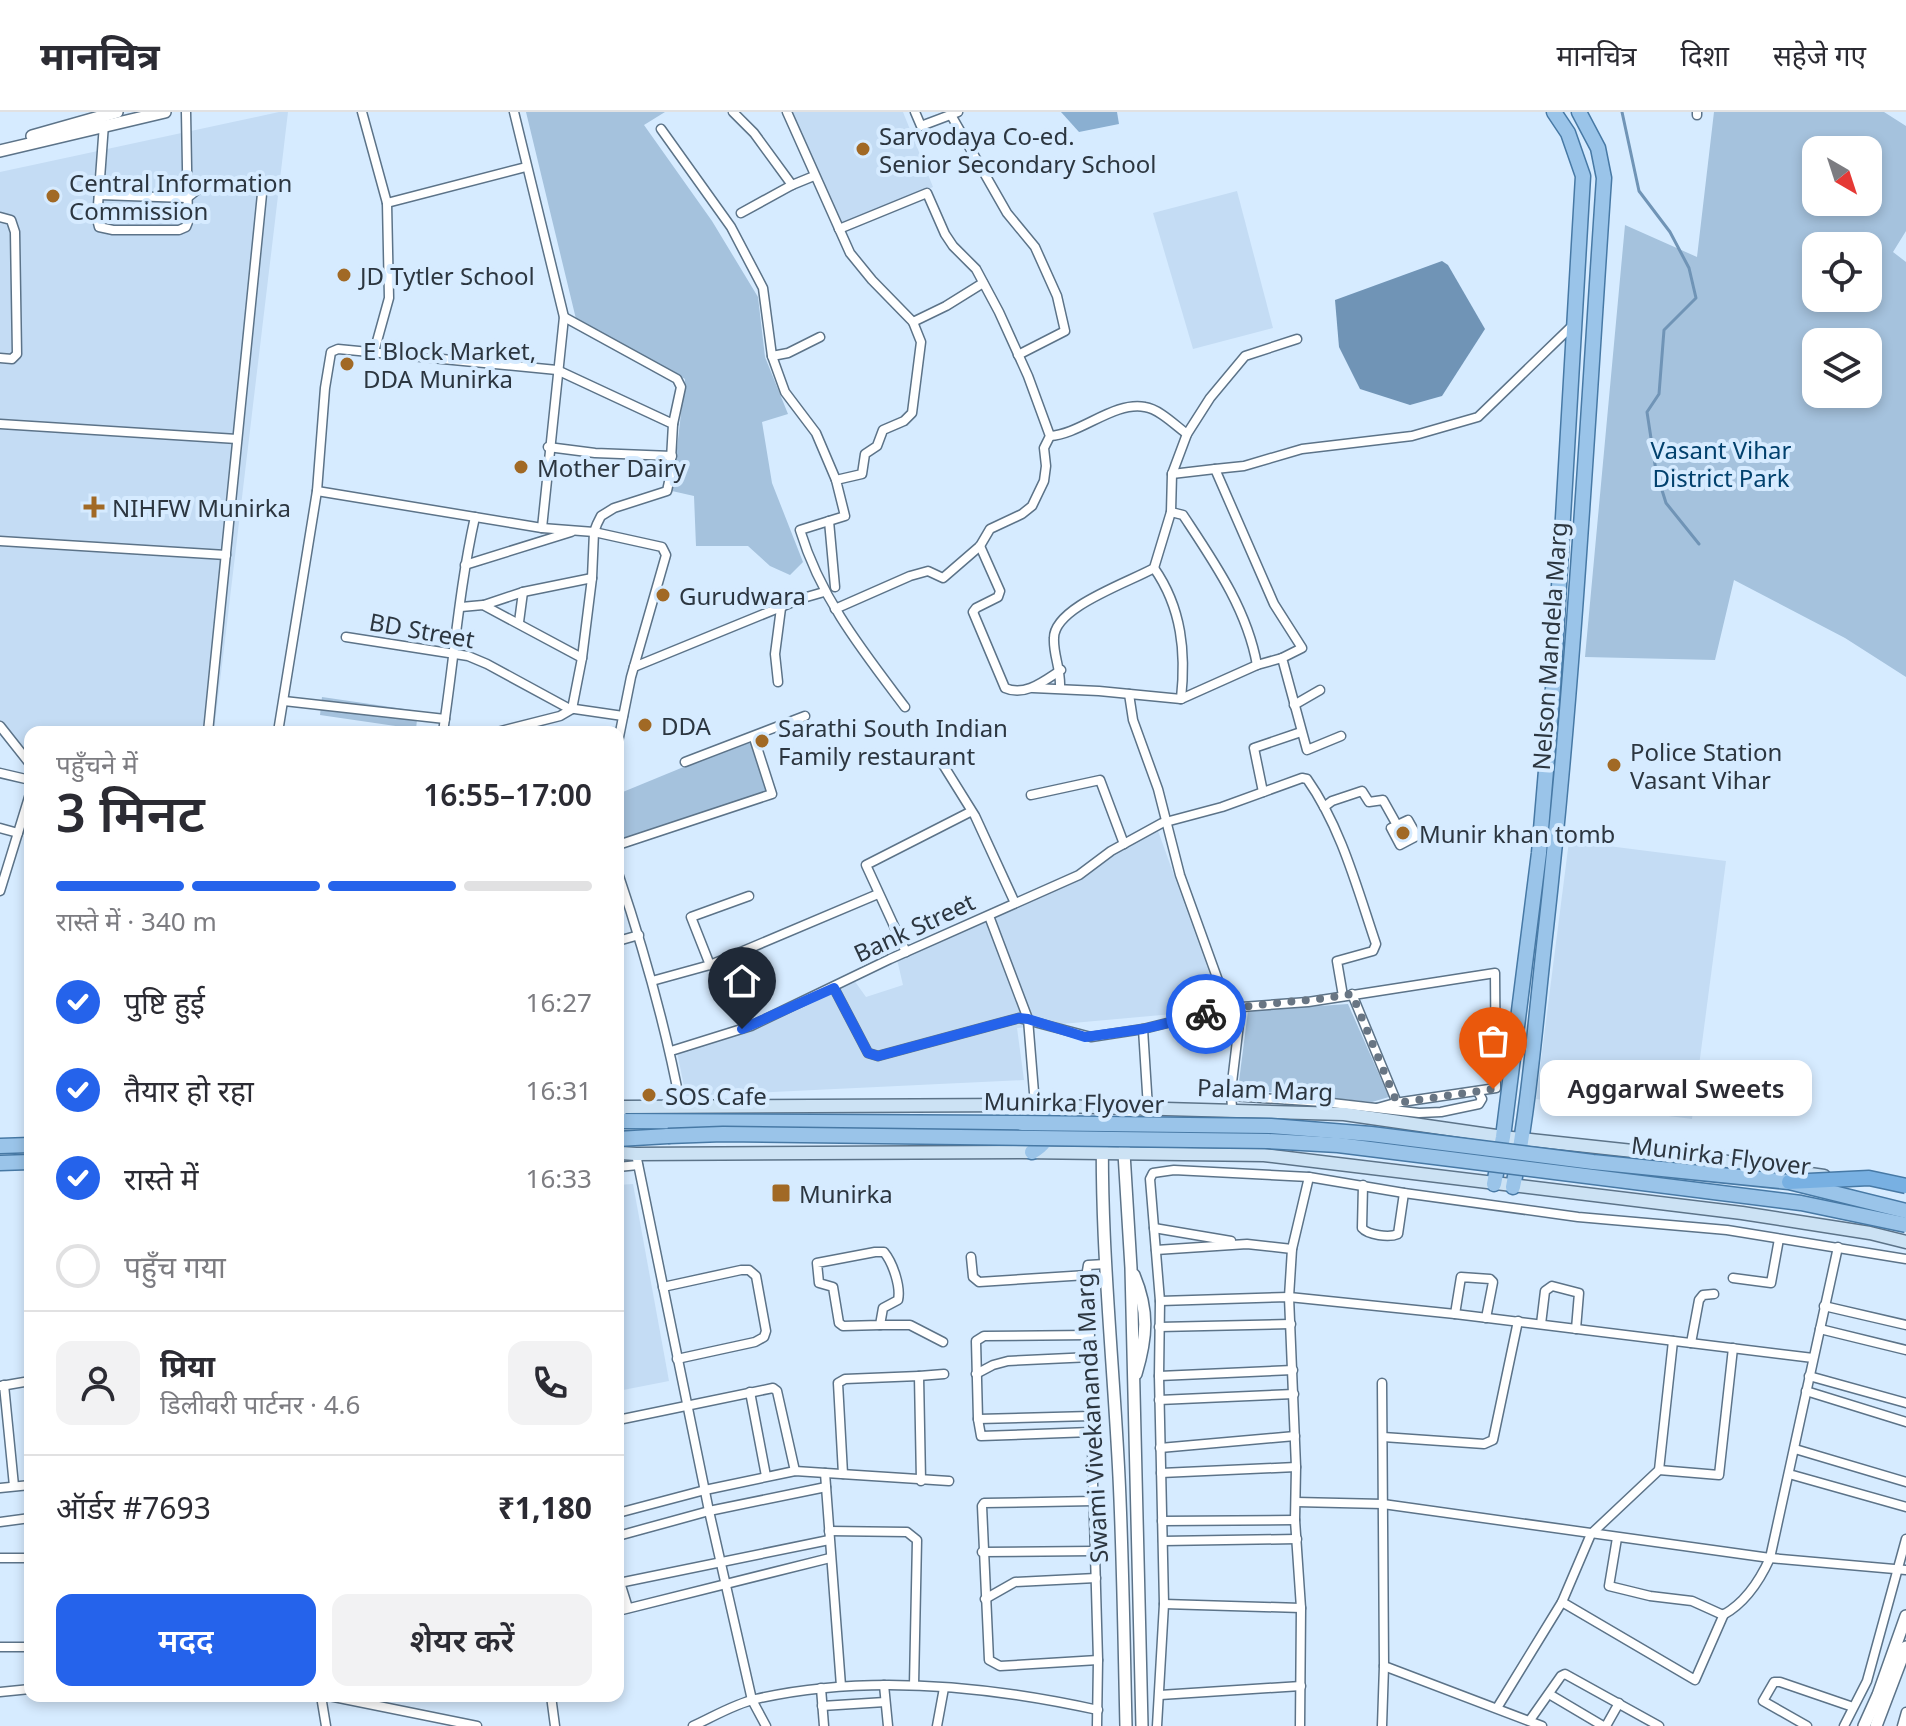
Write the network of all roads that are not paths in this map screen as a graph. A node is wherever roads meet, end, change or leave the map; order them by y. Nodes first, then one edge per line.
1 (117, 112) edge
2 (165, 112) edge
3 (186, 112) edge
4 (362, 112) edge
5 (514, 112) edge
6 (733, 112) edge
7 (787, 112) edge
8 (915, 112) edge
9 (1554, 112) edge
10 (1579, 112) edge
11 (954, 114) edge
12 (104, 121) junction
13 (661, 129) dead end
14 (0, 143) edge
15 (0, 151) edge
16 (526, 167) junction
17 (814, 176) junction
18 (792, 185) junction
19 (99, 195) junction
20 (187, 198) junction
21 (387, 203) junction
22 (741, 213) dead end
23 (0, 217) edge
24 (839, 229) junction
25 (983, 283) junction
26 (564, 317) junction
27 (913, 322) junction
28 (1575, 323) junction
29 (820, 337) dead end
30 (1297, 339) dead end
31 (374, 352) junction
32 (1018, 355) junction
33 (772, 356) junction
34 (0, 358) edge
35 (557, 370) junction
36 (0, 424) edge
37 (673, 424) junction
38 (1187, 434) junction
39 (1050, 436) junction
40 (237, 439) junction
41 (548, 447) junction
42 (672, 456) junction
43 (1215, 469) junction
44 (1172, 474) junction
45 (836, 480) junction
46 (317, 491) junction
47 (1171, 512) junction
48 (475, 517) junction
49 (829, 521) junction
50 (542, 528) junction
51 (575, 531) junction
52 (594, 532) junction
53 (0, 541) edge
54 (980, 546) junction
55 (226, 555) junction
56 (465, 565) junction
57 (1154, 568) junction
58 (592, 578) junction
59 (835, 587) dead end
60 (523, 592) junction
61 (824, 592) junction
62 (483, 605) junction
63 (461, 607) junction
64 (781, 608) junction
65 (835, 609) junction
66 (519, 622) junction
67 (346, 637) dead end
68 (455, 654) junction
69 (582, 658) junction
70 (1282, 658) junction
71 (1257, 665) junction
72 (634, 667) junction
73 (1061, 670) junction
74 (778, 682) dead end
75 (1033, 688) junction
76 (1060, 688) junction
77 (1320, 690) dead end
78 (1129, 694) junction
79 (1181, 699) junction
80 (284, 701) junction
81 (1294, 705) junction
82 (905, 707) dead end
83 (572, 709) junction
84 (623, 716) junction
85 (805, 716) dead end
86 (445, 719) junction
87 (0, 726) edge
88 (209, 726) edge
89 (279, 726) edge
90 (444, 726) edge
91 (521, 726) edge
92 (621, 726) edge
93 (1301, 732) junction
94 (1341, 736) dead end
95 (754, 738) junction
96 (24, 756) edge
97 (685, 762) dead end
98 (942, 763) dead end
99 (0, 773) edge
100 (24, 779) edge
101 (1263, 792) junction
102 (1031, 795) dead end
103 (1324, 807) junction
104 (970, 812) junction
105 (24, 814) edge
106 (1166, 821) junction
107 (1397, 825) dead end
108 (0, 828) edge
109 (18, 833) junction
110 (624, 843) edge
111 (1124, 844) junction
112 (0, 891) edge
113 (624, 891) edge
114 (878, 894) junction
115 (749, 896) dead end
116 (1015, 903) junction
117 (629, 906) junction
118 (624, 907) edge
119 (989, 916) junction
120 (639, 935) junction
121 (624, 939) edge
122 (906, 952) junction
123 (710, 965) junction
124 (652, 981) junction
125 (834, 988) junction
126 (1347, 995) junction
127 (1241, 1007) junction
128 (1228, 1008) junction
129 (1519, 1014) junction
130 (1028, 1019) junction
131 (1143, 1029) junction
132 (1497, 1029) junction
133 (671, 1051) junction
134 (1503, 1089) junction
135 (1478, 1092) junction
136 (1232, 1103) junction
137 (1397, 1103) junction
138 (1035, 1105) junction
139 (624, 1107) edge
140 (681, 1108) junction
141 (1103, 1108) junction
142 (1127, 1108) junction
143 (1148, 1108) junction
144 (1377, 1108) junction
145 (624, 1121) edge
146 (1503, 1137) junction
147 (624, 1139) edge
148 (1522, 1139) junction
149 (24, 1145) edge
150 (0, 1146) edge
151 (1032, 1152) junction
152 (1124, 1153) junction
153 (624, 1154) edge
154 (1101, 1154) junction
155 (637, 1159) junction
156 (24, 1162) edge
157 (0, 1163) edge
158 (624, 1164) edge
159 (1309, 1177) junction
160 (1789, 1182) junction
161 (1494, 1184) junction
162 (1363, 1185) junction
163 (1513, 1187) junction
164 (1906, 1188) edge
165 (1404, 1193) junction
166 (1906, 1211) edge
167 (1906, 1225) edge
168 (1154, 1228) junction
169 (1779, 1239) junction
170 (1906, 1242) edge
171 (1247, 1244) junction
172 (1838, 1247) junction
173 (1292, 1249) junction
174 (1156, 1250) junction
175 (971, 1257) dead end
176 (1906, 1259) edge
177 (1105, 1264) junction
178 (1087, 1275) junction
179 (1733, 1278) dead end
180 (663, 1287) junction
181 (1714, 1294) dead end
182 (1289, 1297) junction
183 (1160, 1301) junction
184 (1824, 1306) junction
185 (1455, 1314) junction
186 (1486, 1318) junction
187 (1518, 1321) junction
188 (1291, 1324) junction
189 (1541, 1324) junction
190 (880, 1325) junction
191 (1906, 1325) edge
192 (1159, 1327) junction
193 (1576, 1329) junction
194 (1820, 1329) junction
195 (1090, 1335) junction
196 (1673, 1341) junction
197 (943, 1342) dead end
198 (1691, 1343) junction
199 (1733, 1348) junction
200 (1906, 1350) edge
201 (1091, 1357) junction
202 (1813, 1358) junction
203 (677, 1359) junction
204 (1293, 1370) junction
205 (944, 1374) dead end
206 (976, 1374) junction
207 (919, 1376) junction
208 (1159, 1376) junction
209 (1809, 1376) junction
210 (24, 1382) edge
211 (1382, 1383) dead end
212 (2, 1385) edge
213 (1806, 1391) junction
214 (750, 1392) junction
215 (1294, 1394) junction
216 (1159, 1400) junction
217 (1906, 1403) edge
218 (687, 1408) junction
219 (1091, 1416) junction
220 (624, 1419) edge
221 (978, 1419) junction
222 (1906, 1422) edge
223 (1091, 1432) junction
224 (1295, 1436) junction
225 (1383, 1437) junction
226 (1160, 1448) junction
227 (1795, 1449) junction
228 (1296, 1467) junction
229 (1659, 1470) junction
230 (795, 1471) junction
231 (825, 1473) junction
232 (1161, 1473) junction
233 (843, 1474) junction
234 (1789, 1474) junction
235 (766, 1476) junction
236 (921, 1481) junction
237 (949, 1481) dead end
238 (1906, 1482) edge
239 (24, 1485) edge
240 (14, 1486) junction
241 (826, 1487) junction
242 (0, 1488) edge
243 (705, 1490) junction
244 (1094, 1501) junction
245 (1296, 1502) junction
246 (1383, 1504) junction
247 (1906, 1507) edge
248 (624, 1511) edge
249 (709, 1511) junction
250 (24, 1519) edge
251 (1295, 1520) junction
252 (1162, 1521) junction
253 (0, 1522) edge
254 (624, 1534) edge
255 (1591, 1534) junction
256 (829, 1535) junction
257 (1617, 1538) junction
258 (1297, 1539) junction
259 (1906, 1539) edge
260 (1163, 1541) junction
261 (1095, 1551) junction
262 (982, 1552) junction
263 (0, 1558) edge
264 (24, 1558) edge
265 (830, 1558) junction
266 (1770, 1558) junction
267 (721, 1561) junction
268 (1902, 1570) edge
269 (624, 1578) edge
270 (1096, 1578) junction
271 (727, 1585) junction
272 (985, 1599) junction
273 (1562, 1602) junction
274 (1164, 1604) junction
275 (1301, 1608) junction
276 (624, 1610) edge
277 (1724, 1614) junction
278 (1906, 1616) edge
279 (0, 1647) edge
280 (24, 1647) edge
281 (1906, 1647) edge
282 (1098, 1660) junction
283 (1384, 1666) junction
284 (884, 1685) junction
285 (914, 1685) junction
286 (841, 1686) junction
287 (1301, 1686) junction
288 (821, 1688) junction
289 (944, 1688) junction
290 (24, 1690) edge
291 (0, 1692) edge
292 (1549, 1694) junction
293 (1160, 1695) junction
294 (752, 1700) junction
295 (322, 1702) edge
296 (359, 1702) edge
297 (552, 1702) edge
298 (885, 1702) junction
299 (1619, 1703) junction
300 (822, 1706) junction
301 (1853, 1707) junction
302 (1497, 1708) junction
303 (1098, 1710) junction
304 (1906, 1712) edge
305 (1530, 1720) junction
306 (326, 1726) edge
307 (477, 1726) edge
308 (555, 1726) edge
309 (693, 1726) edge
310 (766, 1726) edge
311 (824, 1726) edge
312 (888, 1726) edge
313 (937, 1726) edge
314 (1097, 1726) edge
315 (1126, 1726) edge
316 (1142, 1726) edge
317 (1157, 1726) edge
318 (1300, 1726) edge
319 (1382, 1726) edge
320 (1542, 1726) edge
321 (1604, 1726) edge
322 (1659, 1726) edge
323 (1807, 1726) edge
324 (1844, 1726) edge
325 (1864, 1726) edge
326 (1876, 1726) edge
327 (1902, 1726) edge

1 - 12 street
2 - 12 street
3 - 20 street
4 - 21 street
5 - 16 street
6 - 18 street
7 - 17 street
8 - 11 street
9 - 28 main road, Nelson Mandela Marg
10 - 148 main road, Nelson Mandela Marg
11 - 32 street
12 - 14 street
12 - 15 street
12 - 19 street
13 - 33 street
16 - 21 street
16 - 26 street
17 - 18 street
17 - 24 street
18 - 22 street
19 - 20 street
19 - 20 street
20 - 40 street
21 - 31 street
23 - 34 street
24 - 25 street
24 - 27 street
25 - 27 street
25 - 32 street
26 - 35 street
26 - 37 street
27 - 45 street
28 - 43 street
28 - 129 main road, Nelson Mandela Marg
29 - 33 street
30 - 38 street
31 - 35 street
31 - 46 street
32 - 39 street
33 - 45 street
35 - 37 street
35 - 41 street
36 - 40 street
37 - 42 street
38 - 39 street
38 - 44 street
39 - 54 street
40 - 55 street
41 - 42 street
41 - 50 street
42 - 52 street
43 - 44 street
43 - 70 street
44 - 47 street
45 - 49 street
46 - 48 street
46 - 80 street
47 - 57 street
47 - 71 street
48 - 50 street
48 - 56 street
49 - 59 street
49 - 61 street
50 - 51 street
51 - 52 street
51 - 56 street
52 - 58 street
52 - 72 street
53 - 55 street
54 - 65 street
54 - 75 street
55 - 88 street
56 - 63 street
57 - 73 street
57 - 79 street
58 - 60 street
58 - 69 street
60 - 62 street
60 - 66 street
61 - 64 street
61 - 65 street
62 - 63 street
62 - 66 street
63 - 68 street
64 - 72 street
64 - 74 street
65 - 82 street
66 - 69 street
67 - 68 street, BD Street
68 - 83 street, BD Street
68 - 86 street
69 - 83 street
70 - 71 street
70 - 81 street
71 - 79 street
72 - 84 street
73 - 75 street
73 - 76 street
75 - 76 street
76 - 78 street
77 - 81 street
78 - 79 street
78 - 106 street
80 - 86 street
80 - 89 street
81 - 93 street
83 - 84 street, BD Street
83 - 91 street
84 - 92 street
85 - 95 street
86 - 90 street
87 - 96 street
93 - 94 street
93 - 101 street
95 - 97 street
95 - 110 street
98 - 104 street
99 - 100 street
101 - 103 street, Bank Street
101 - 106 street, Bank Street
102 - 111 street
103 - 107 street
103 - 126 street
104 - 114 street
104 - 116 street
105 - 109 street
106 - 111 street, Bank Street
106 - 128 street
108 - 109 street
109 - 112 street
111 - 116 street, Bank Street
113 - 117 street
114 - 122 street
114 - 123 street
115 - 123 street
116 - 119 street, Bank Street
117 - 118 street
117 - 120 street
119 - 122 street, Bank Street
119 - 130 street
120 - 121 street
120 - 124 street
122 - 125 street, Bank Street
123 - 124 street
124 - 133 street
125 - 130 street
125 - 133 street, Bank Street
126 - 127 street
126 - 132 street
126 - 137 street
127 - 128 street
127 - 136 street
128 - 131 street
129 - 132 street
129 - 134 main road, Nelson Mandela Marg
130 - 131 street
130 - 138 street
131 - 143 street
132 - 134 street
133 - 140 street
134 - 135 street
134 - 146 main road, Nelson Mandela Marg
135 - 137 street
135 - 144 street
136 - 143 main road, Palam Marg
136 - 144 street
136 - 146 main road, Palam Marg
137 - 144 street
138 - 140 main road, Palam Marg
138 - 141 main road, Palam Marg
138 - 151 main road
139 - 140 main road, Palam Marg
141 - 142 main road, Palam Marg
141 - 154 street, Swami Vivekananda Marg
142 - 143 main road, Palam Marg
142 - 152 street, Swami Vivekananda Marg
145 - 160 main road, Munirka Flyover, bridge
146 - 148 main road, Palam Marg
146 - 161 main road, Nelson Mandela Marg
147 - 167 main road, Munirka Flyover, bridge
148 - 163 main road, Nelson Mandela Marg
148 - 164 main road, Palam Marg
149 - 150 main road
151 - 154 main road
151 - 155 main road
152 - 154 main road
152 - 161 main road
152 - 316 street, Swami Vivekananda Marg
153 - 155 main road
154 - 177 street, Swami Vivekananda Marg
155 - 158 street
155 - 180 street
156 - 157 main road
159 - 162 street
159 - 168 street
159 - 173 street
160 - 164 highway, bridge
160 - 166 main road, Munirka Flyover, bridge
161 - 163 main road
162 - 165 street
162 - 165 street
163 - 170 main road
165 - 169 street
168 - 171 street
168 - 174 street
169 - 172 street
169 - 179 street
171 - 173 street
171 - 174 street
172 - 176 street
172 - 184 street
173 - 182 street
174 - 183 street
175 - 178 street
177 - 178 street
177 - 315 street, Swami Vivekananda Marg
178 - 195 street
180 - 203 street
180 - 203 street
181 - 198 street
182 - 183 street
182 - 185 street
182 - 188 street
183 - 192 street
184 - 191 street
184 - 194 street
185 - 186 street
185 - 186 street
186 - 187 street
187 - 189 street
187 - 225 street
188 - 192 street
188 - 204 street
189 - 193 street
189 - 193 street
190 - 190 street
190 - 197 street
192 - 208 street
193 - 196 street
194 - 200 street
194 - 202 street
195 - 201 street
195 - 206 street
196 - 198 street
196 - 229 street
198 - 199 street
199 - 202 street
199 - 229 street
201 - 206 street
201 - 219 street
202 - 209 street
203 - 218 street
204 - 208 street
204 - 215 street
205 - 207 street
206 - 221 street
207 - 233 street
207 - 236 street
208 - 216 street
209 - 213 street
209 - 217 street
210 - 212 street
211 - 225 street
212 - 240 street
213 - 222 street
213 - 227 street
214 - 218 street
214 - 230 street
214 - 235 street
215 - 216 street
215 - 224 street
216 - 226 street
218 - 220 street
218 - 243 street
219 - 221 street
219 - 223 street
221 - 223 street
223 - 244 street
224 - 226 street
224 - 228 street
225 - 246 street
226 - 232 street
227 - 234 street
227 - 238 street
228 - 232 street
228 - 245 street
229 - 255 street
230 - 231 street
230 - 235 street
231 - 233 street
231 - 241 street
232 - 252 street
233 - 236 street
234 - 247 street
234 - 266 street
235 - 243 street
236 - 237 street
239 - 240 street
240 - 242 street
241 - 249 street
241 - 256 street
243 - 248 street
243 - 249 street
244 - 261 street
244 - 262 street
245 - 246 street
245 - 251 street
246 - 255 street
246 - 283 street
249 - 254 street
249 - 267 street
250 - 253 street
251 - 252 street
251 - 258 street
252 - 260 street
255 - 257 street
255 - 273 street
256 - 265 street
256 - 267 street
256 - 285 street
257 - 266 street
257 - 277 street
258 - 260 street
258 - 275 street
259 - 268 street
260 - 274 street
261 - 262 street
261 - 270 street
262 - 272 street
263 - 264 street
265 - 271 street
265 - 286 street
266 - 268 street
266 - 277 street
267 - 269 street
267 - 271 street
268 - 301 street
270 - 272 street
270 - 282 street
271 - 276 street
271 - 294 street
272 - 282 street
273 - 277 street
273 - 302 street
274 - 275 street
274 - 293 street
275 - 287 street
278 - 325 street
279 - 280 street
281 - 326 street
282 - 303 street
283 - 302 street
283 - 319 street
284 - 285 street
284 - 286 street
284 - 298 street
285 - 289 street
286 - 288 street
287 - 293 street
287 - 318 street
288 - 294 street
288 - 300 street
289 - 303 street
289 - 313 street
290 - 291 street
292 - 299 street
292 - 305 street
292 - 321 street
293 - 317 street
294 - 309 street
294 - 310 street
295 - 306 street
296 - 307 street
297 - 308 street
298 - 300 street
298 - 312 street
299 - 321 street
299 - 322 street
300 - 311 street
301 - 323 street
301 - 324 street
302 - 305 street
303 - 314 street
304 - 327 street
305 - 320 street

